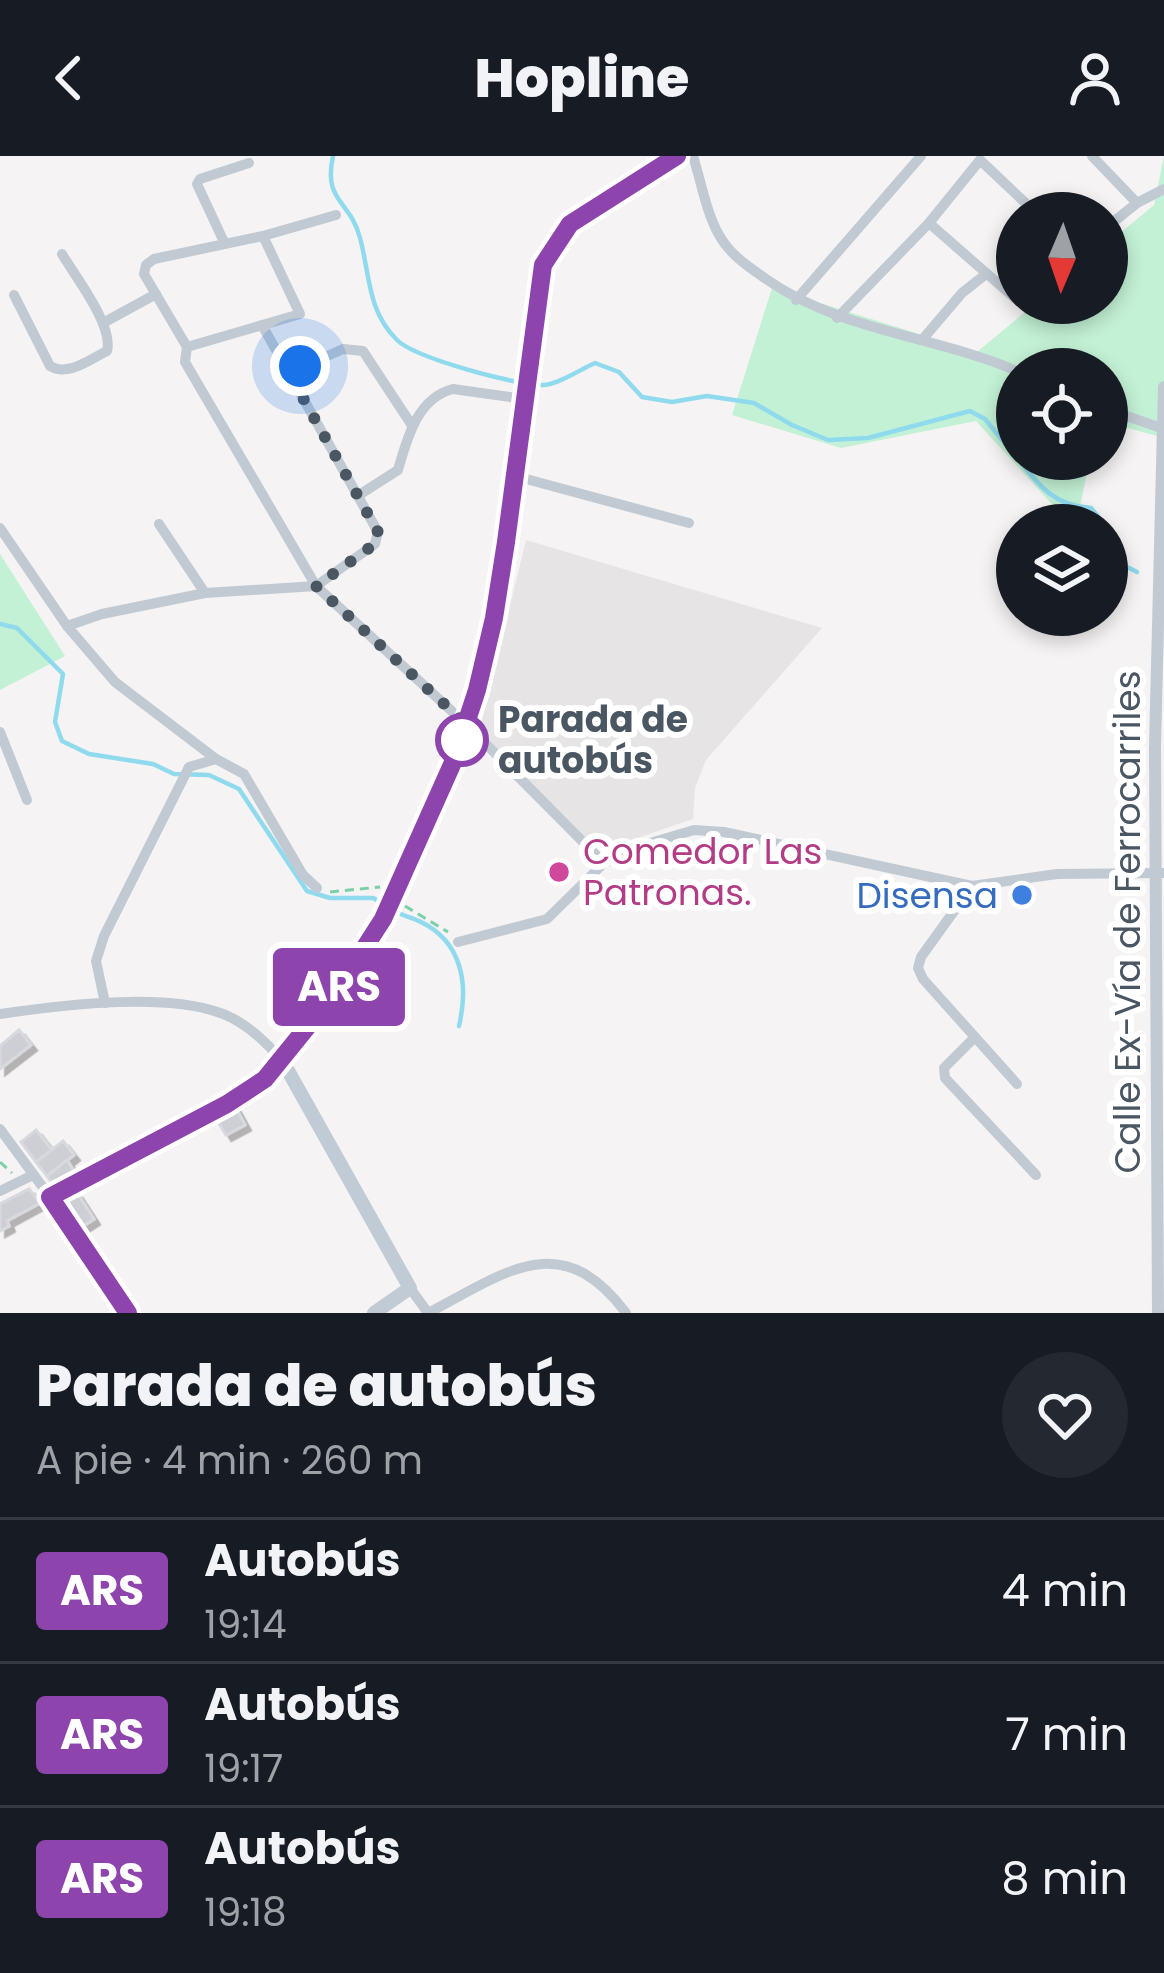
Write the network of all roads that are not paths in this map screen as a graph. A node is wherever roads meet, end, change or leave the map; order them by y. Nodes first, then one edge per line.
1 (677, 156) edge
2 (693, 156) edge
3 (921, 156) edge
4 (1092, 156) edge
5 (249, 163) dead end
6 (1164, 189) edge
7 (1014, 192) edge
8 (1137, 203) junction
9 (1128, 210) edge
10 (336, 214) dead end
11 (929, 223) junction
12 (263, 236) junction
13 (225, 244) junction
14 (62, 254) dead end
15 (986, 274) junction
16 (996, 282) edge
17 (157, 294) junction
18 (14, 295) dead end
19 (796, 300) junction
20 (837, 318) junction
21 (103, 323) junction
22 (262, 325) junction
23 (922, 340) junction
24 (187, 347) junction
25 (996, 364) edge
26 (289, 373) junction
27 (1164, 387) edge
28 (524, 395) junction
29 (1128, 416) edge
30 (411, 424) junction
31 (1161, 428) edge
32 (514, 476) junction
33 (359, 495) junction
34 (689, 523) dead end
35 (159, 524) dead end
36 (0, 528) edge
37 (316, 586) junction
38 (206, 593) junction
39 (67, 626) junction
40 (468, 726) junction
41 (0, 732) edge
42 (216, 759) junction
43 (27, 800) dead end
44 (604, 863) junction
45 (1161, 873) edge
46 (972, 886) junction
47 (317, 888) road end
48 (458, 942) road end
49 (104, 1003) junction
50 (0, 1014) edge
51 (975, 1037) junction
52 (282, 1060) junction
53 (1017, 1084) dead end
54 (0, 1129) edge
55 (33, 1175) junction
56 (1036, 1175) dead end
57 (0, 1191) edge
58 (50, 1197) junction
59 (410, 1288) junction
60 (128, 1313) edge
61 (374, 1313) edge
62 (428, 1313) edge
63 (626, 1313) edge
64 (1158, 1313) edge

1 - 28 main road
2 - 19 street
3 - 19 street
4 - 8 street
5 - 13 street
6 - 8 street
7 - 11 street
8 - 9 street
10 - 12 street
11 - 15 street
11 - 20 street
12 - 13 street
12 - 22 street
13 - 17 street
14 - 21 street
15 - 16 street
15 - 23 street
17 - 21 street
17 - 24 street
18 - 21 street
19 - 20 street
20 - 23 street
22 - 24 street
22 - 26 street
23 - 25 street
24 - 37 street
26 - 30 street
26 - 33 street
27 - 31 street, Calle Ex-Vía de Ferrocarriles
28 - 30 street
28 - 32 main road
29 - 31 street
30 - 33 street
31 - 45 street, Calle Ex-Vía de Ferrocarriles
32 - 34 street
32 - 40 main road
33 - 37 street
35 - 38 street
36 - 39 street
37 - 38 street
37 - 40 street
38 - 39 street
39 - 42 street
40 - 44 street
40 - 52 main road
41 - 43 street
42 - 47 street
42 - 49 street
44 - 46 street
44 - 48 street
45 - 46 street
45 - 64 street, Calle Ex-Vía de Ferrocarriles
46 - 51 street
49 - 50 street
49 - 52 street
51 - 53 street
51 - 56 street
52 - 58 main road
52 - 59 main road
54 - 55 street
55 - 57 street
55 - 58 street
58 - 60 main road
59 - 61 main road
59 - 62 street
62 - 63 street

